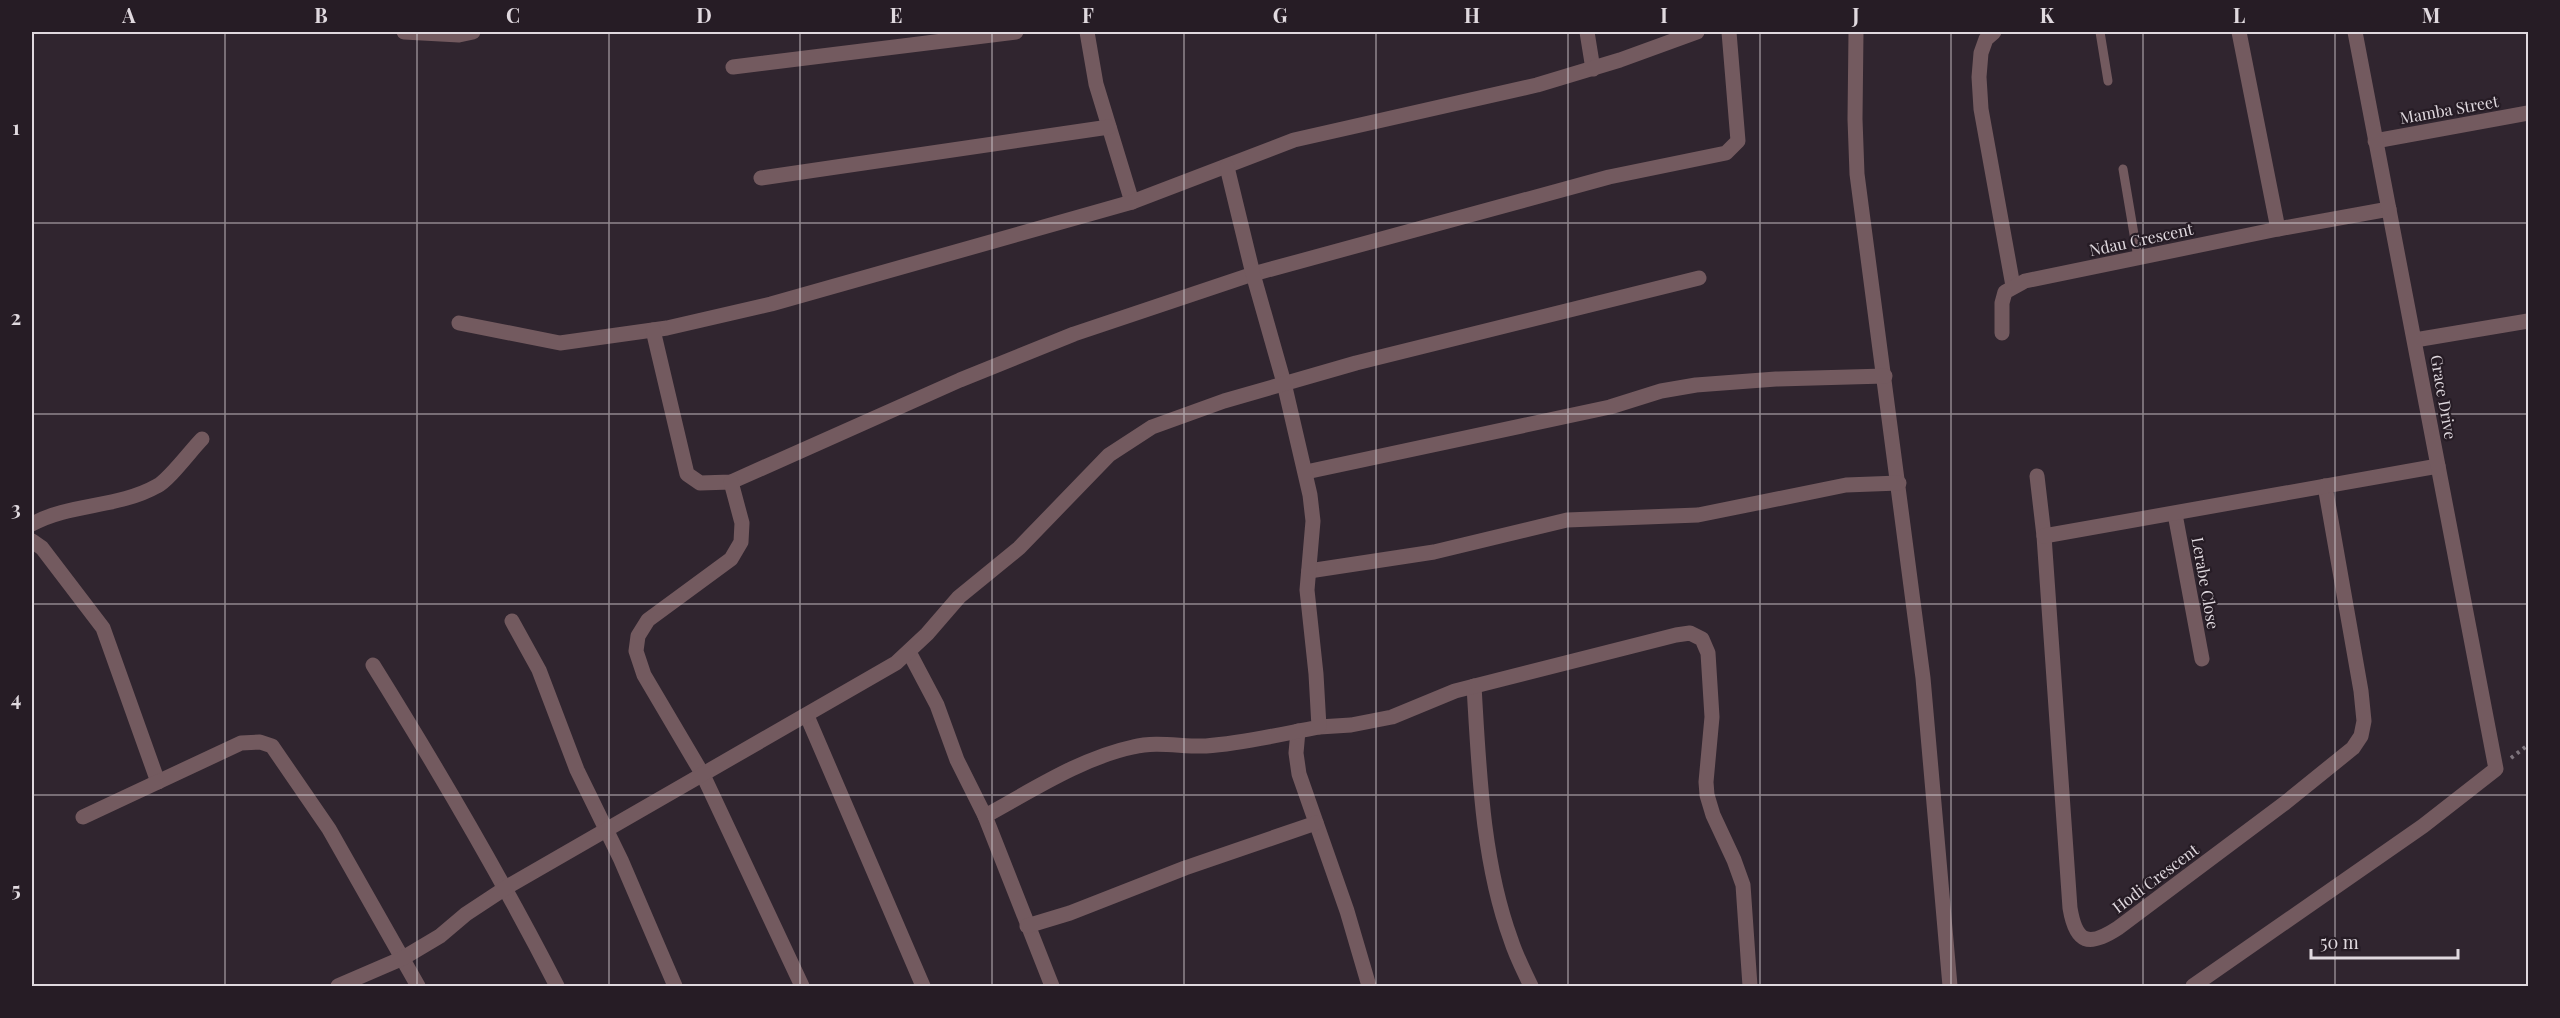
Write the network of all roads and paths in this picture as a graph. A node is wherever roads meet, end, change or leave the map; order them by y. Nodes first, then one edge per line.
1 (404, 32) edge
2 (473, 32) edge
3 (1017, 32) edge
4 (1087, 32) edge
5 (1587, 32) edge
6 (1697, 32) edge
7 (1729, 32) edge
8 (1857, 32) edge
9 (1994, 32) edge
10 (2100, 32) edge
11 (2239, 32) edge
12 (2355, 32) edge
13 (733, 67) dead end
14 (1593, 69) junction
15 (2108, 81) dead end
16 (2529, 113) edge
17 (1110, 127) junction
18 (2375, 141) junction
19 (1227, 166) junction
20 (2123, 169) dead end
21 (761, 178) dead end
22 (1132, 202) junction
23 (2389, 209) junction
24 (2278, 229) junction
25 (2138, 258) junction
26 (1253, 274) junction
27 (1699, 278) dead end
28 (2013, 286) junction
29 (2529, 321) edge
30 (459, 323) dead end
31 (653, 330) junction
32 (2002, 333) dead end
33 (2415, 340) junction
34 (1885, 376) junction
35 (1284, 383) junction
36 (202, 439) dead end
37 (2438, 466) junction
38 (1305, 472) junction
39 (2037, 476) dead end
40 (731, 482) junction
41 (1899, 483) junction
42 (2325, 486) junction
43 (2175, 514) junction
44 (32, 524) edge
45 (2044, 536) junction
46 (32, 541) edge
47 (1309, 571) junction
48 (512, 621) dead end
49 (909, 652) junction
50 (2202, 659) dead end
51 (373, 665) dead end
52 (1474, 686) junction
53 (807, 716) junction
54 (1319, 727) junction
55 (1298, 731) junction
56 (703, 775) junction
57 (158, 782) junction
58 (984, 816) junction
59 (83, 817) dead end
60 (1316, 823) junction
61 (606, 831) junction
62 (507, 887) junction
63 (1027, 926) junction
64 (403, 958) junction
65 (338, 987) edge
66 (418, 987) edge
67 (557, 987) edge
68 (675, 987) edge
69 (802, 987) edge
70 (923, 987) edge
71 (1052, 987) edge
72 (1369, 987) edge
73 (1532, 987) edge
74 (1750, 987) edge
75 (1950, 987) edge
76 (2193, 987) edge

1 - 2 street
3 - 13 street
4 - 17 street
5 - 14 street
6 - 14 street
7 - 26 street
8 - 34 street
9 - 28 street
10 - 15 lane
11 - 24 street
12 - 18 street, Grace Drive
14 - 19 street
16 - 18 street, Mamba Street
17 - 21 street
17 - 22 street
18 - 23 street, Grace Drive
19 - 22 street
19 - 26 street
20 - 25 lane
22 - 31 street
23 - 24 street, Ndau Crescent
23 - 33 street, Grace Drive
24 - 25 street, Ndau Crescent
25 - 28 street, Ndau Crescent
26 - 35 street
26 - 40 street
27 - 35 street
28 - 32 street
29 - 33 street
30 - 31 street
31 - 40 street
33 - 37 street, Grace Drive
34 - 38 street
34 - 41 street
35 - 38 street
35 - 49 street
36 - 44 street
37 - 42 street
37 - 76 street, Grace Drive
38 - 47 street
39 - 45 street, Hodi Crescent
40 - 56 street
41 - 47 street
41 - 75 street
42 - 43 street
42 - 45 street, Hodi Crescent
43 - 45 street
43 - 50 street, Lerabe Close
46 - 57 street
47 - 54 street
48 - 61 street
49 - 53 street
49 - 58 street
51 - 62 street
52 - 54 street
52 - 73 street
52 - 74 street
53 - 56 street
53 - 70 street
54 - 55 street
55 - 58 street
55 - 60 street
56 - 61 street
56 - 69 street
57 - 59 street
57 - 64 street
58 - 63 street
60 - 63 street
60 - 72 street
61 - 62 street
61 - 68 street
62 - 64 street
62 - 67 street
63 - 71 street
64 - 65 street
64 - 66 street

